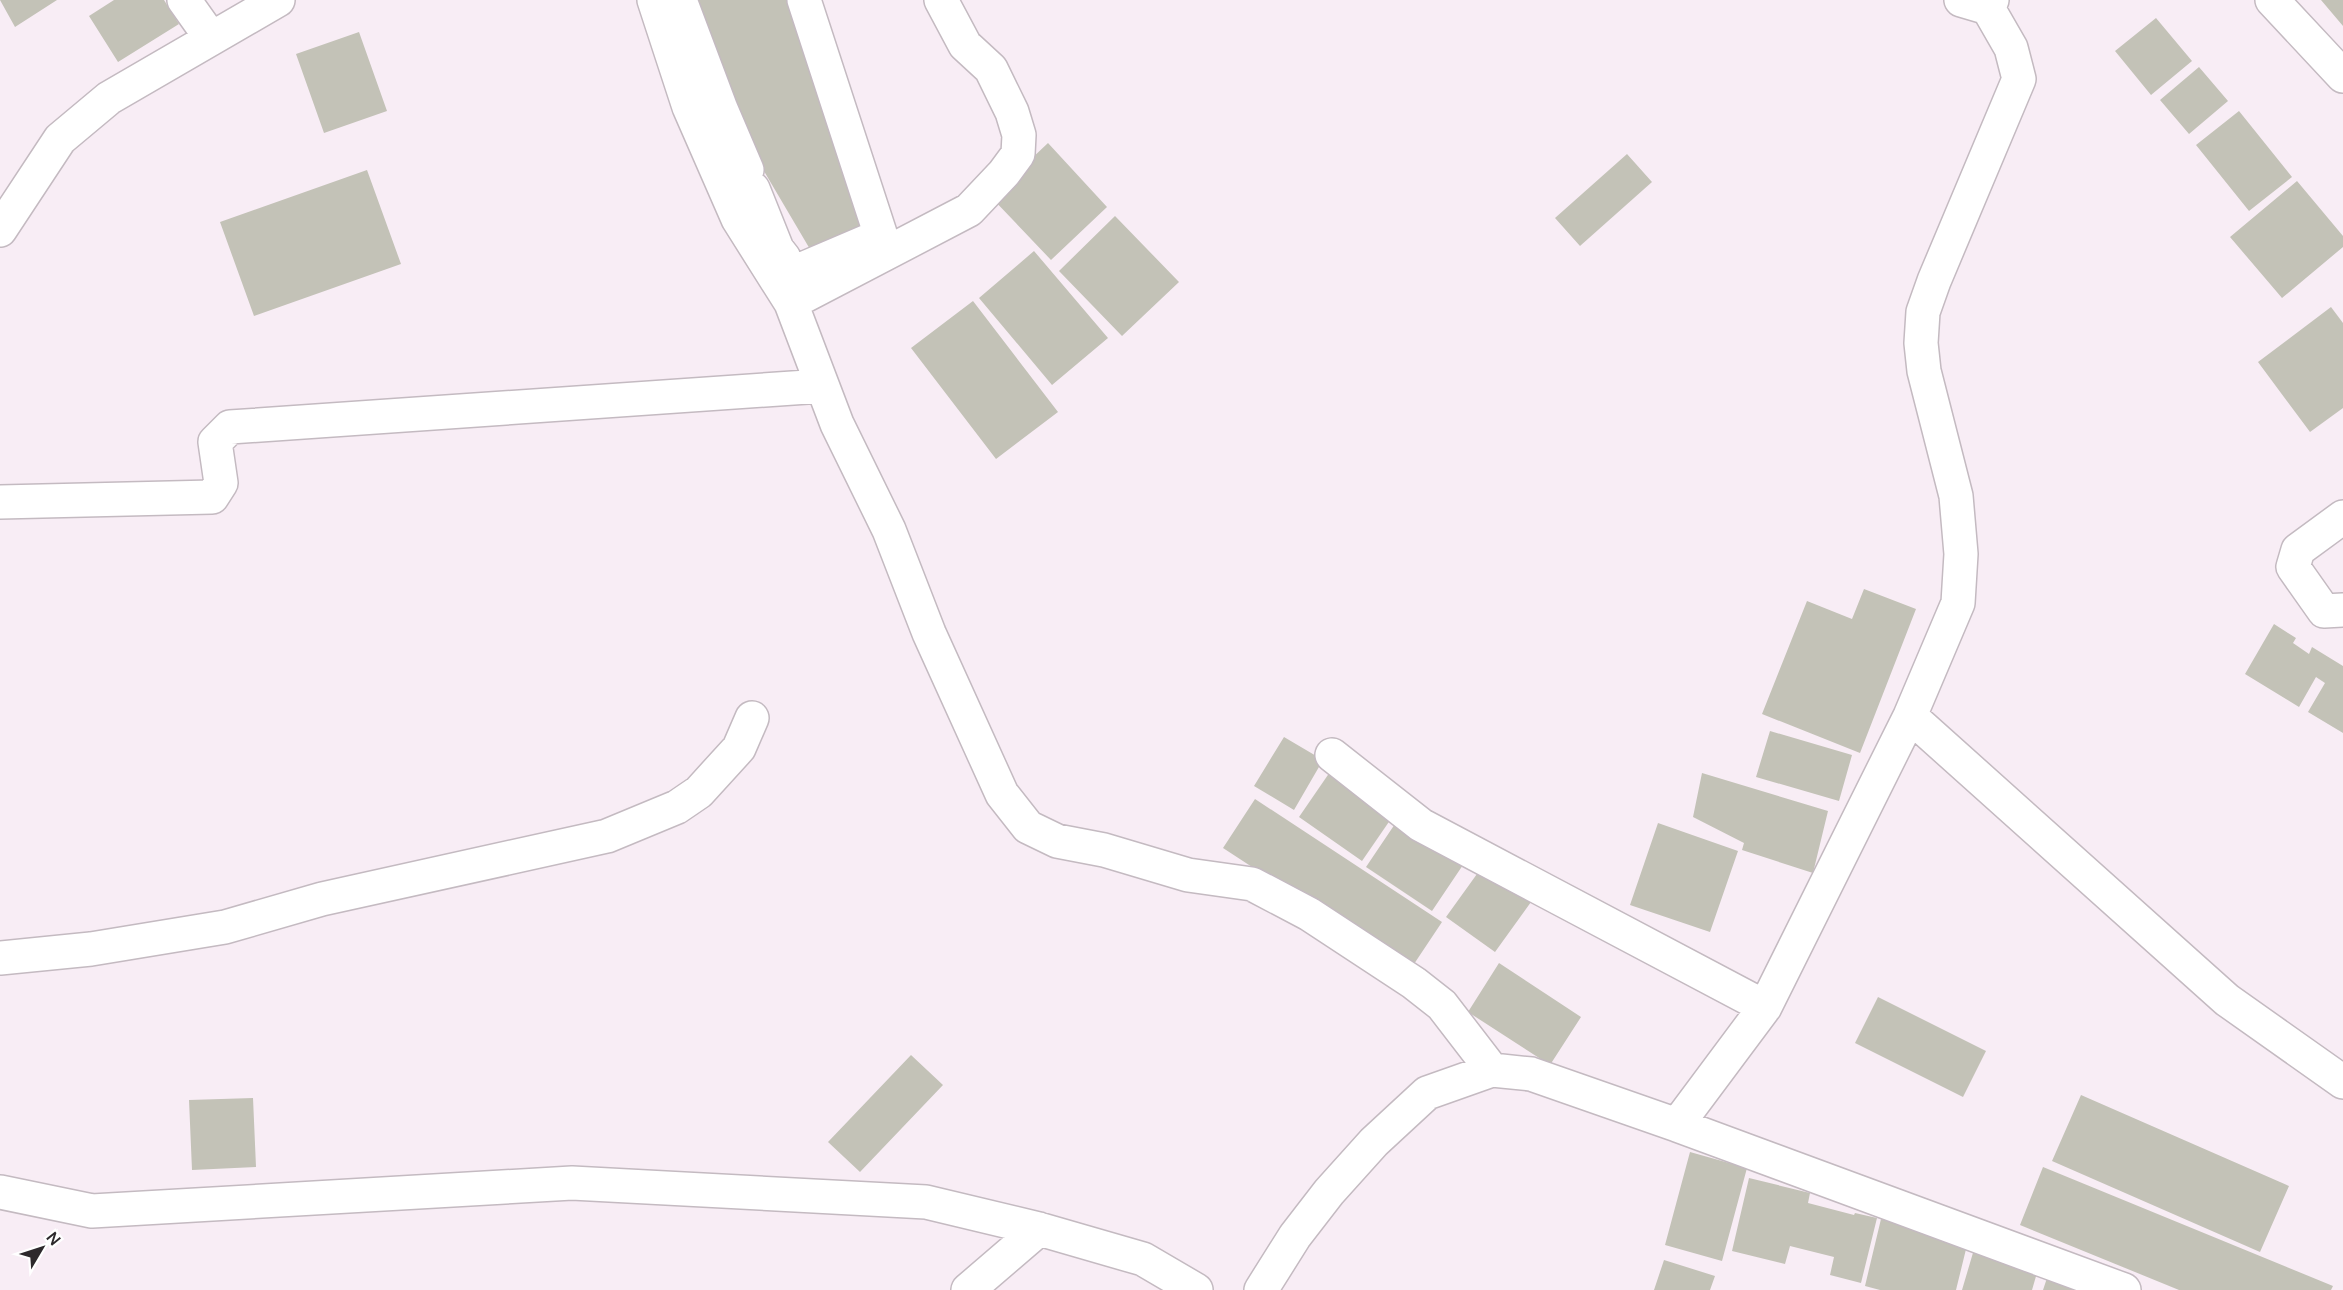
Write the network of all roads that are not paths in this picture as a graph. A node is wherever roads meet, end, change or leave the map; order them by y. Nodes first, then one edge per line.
1 (184, 0) edge
2 (278, 0) edge
3 (654, 0) edge
4 (680, 0) edge
5 (804, 0) edge
6 (941, 0) edge
7 (2272, 0) edge
8 (1980, 3) edge
9 (211, 38) junction
10 (684, 48) junction
11 (2343, 76) edge
12 (0, 230) edge
13 (800, 270) junction
14 (791, 303) junction
15 (822, 386) junction
16 (0, 502) edge
17 (2343, 517) edge
18 (2343, 610) edge
19 (1910, 716) junction
20 (752, 718) dead end
21 (1332, 755) dead end
22 (0, 958) edge
23 (1765, 1007) junction
24 (1492, 1070) junction
25 (2343, 1082) edge
26 (1677, 1125) junction
27 (0, 1192) edge
28 (1039, 1229) junction
29 (968, 1290) edge
30 (1197, 1290) edge
31 (1261, 1290) edge
32 (2124, 1290) edge

1 - 9 street
2 - 9 street
3 - 10 street
4 - 10 street
5 - 13 street
6 - 14 street
7 - 11 street
8 - 19 street
9 - 12 street
10 - 13 street
10 - 14 street
13 - 14 street
14 - 15 street
15 - 16 street
15 - 24 street
17 - 18 street
19 - 23 street
19 - 25 street
20 - 22 street
21 - 23 street
23 - 26 street
24 - 26 street
24 - 31 street
26 - 32 street
27 - 28 street
28 - 29 street
28 - 30 street

